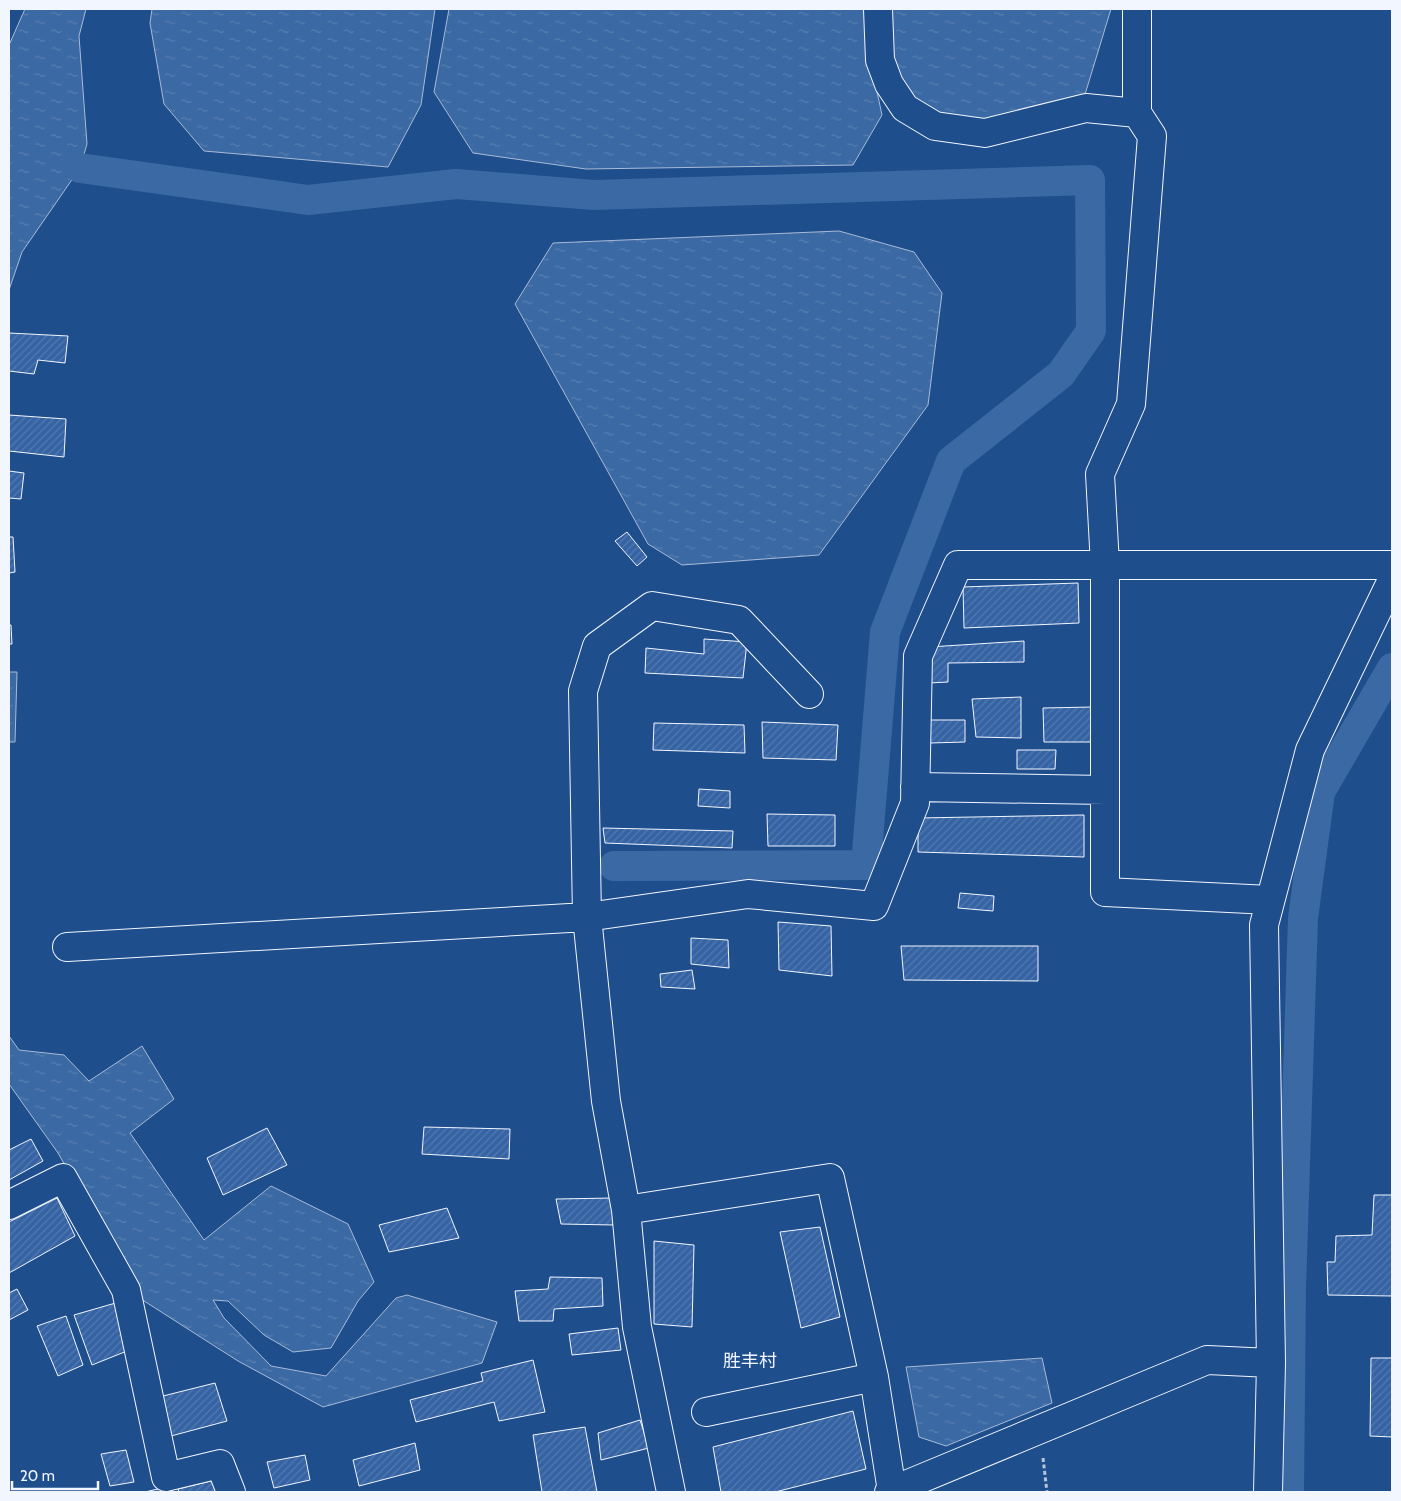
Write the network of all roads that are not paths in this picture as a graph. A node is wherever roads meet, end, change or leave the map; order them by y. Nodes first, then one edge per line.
1 (878, 9) edge
2 (1137, 9) edge
3 (1137, 113) junction
4 (1105, 565) junction
5 (1392, 565) edge
6 (1392, 580) edge
7 (809, 694) dead end
8 (915, 787) junction
9 (1105, 790) junction
10 (1270, 900) junction
11 (587, 918) junction
12 (67, 947) dead end
13 (9, 1205) edge
14 (626, 1210) junction
15 (1271, 1363) junction
16 (874, 1377) junction
17 (706, 1412) dead end
18 (231, 1492) edge
19 (671, 1492) edge
20 (891, 1492) edge
21 (1268, 1492) edge

1 - 3 street
2 - 3 street
3 - 4 street
4 - 5 street
4 - 8 street
4 - 9 street
6 - 10 street
7 - 11 street
8 - 9 street
8 - 11 street
9 - 10 street
10 - 15 street
11 - 12 street
11 - 14 street
13 - 18 street
14 - 16 street
14 - 19 street
15 - 20 street
15 - 21 street
16 - 17 street
16 - 20 street

